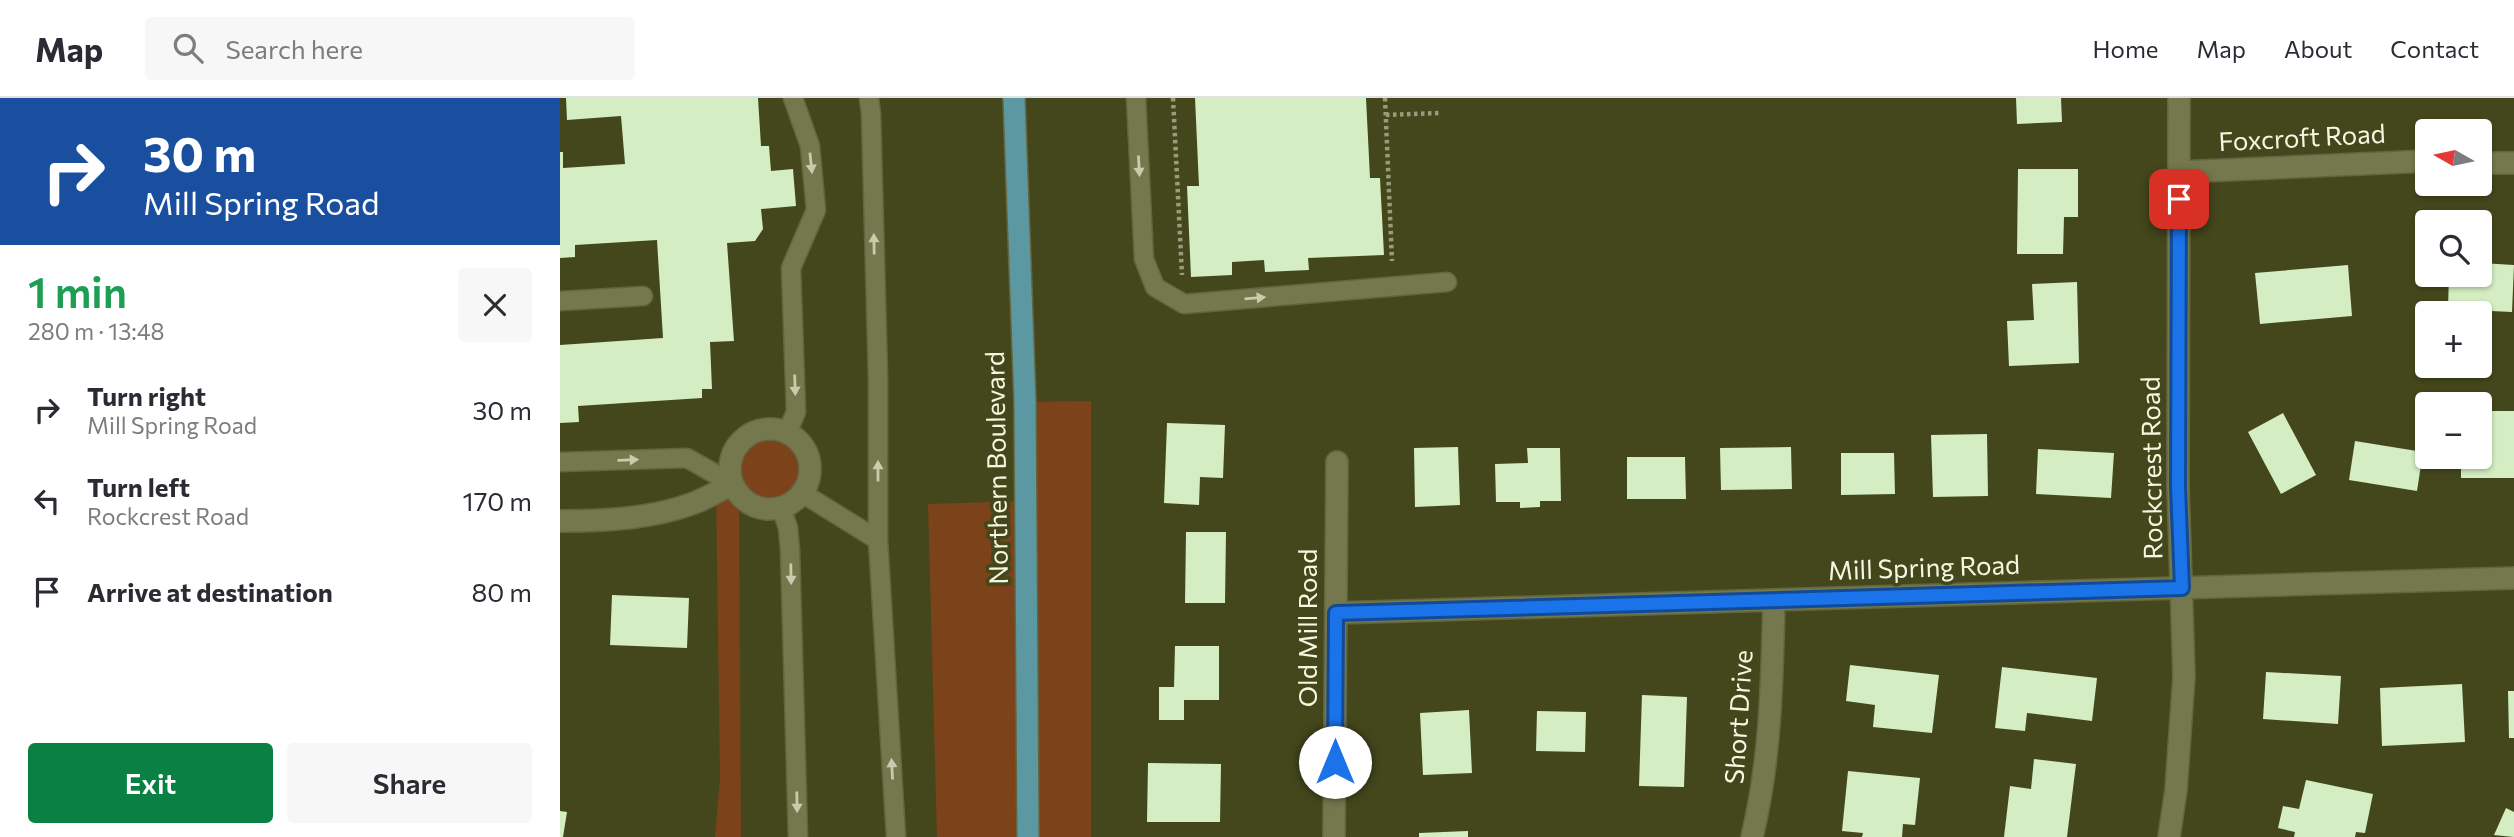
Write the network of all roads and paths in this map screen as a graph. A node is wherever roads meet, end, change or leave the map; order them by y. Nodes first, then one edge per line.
1 (793, 98) edge
2 (869, 98) edge
3 (1014, 98) edge
4 (1136, 98) edge
5 (1173, 98) edge
6 (1385, 98) edge
7 (2179, 98) edge
8 (1439, 113) dead end
9 (1385, 115) junction
10 (2415, 162) edge
11 (2492, 163) edge
12 (2514, 163) edge
13 (2179, 172) junction
14 (1447, 282) dead end
15 (1393, 286) junction
16 (643, 296) dead end
17 (560, 300) edge
18 (1184, 304) junction
19 (787, 433) junction
20 (1337, 462) dead end
21 (560, 463) edge
22 (733, 484) junction
23 (802, 493) junction
24 (781, 507) junction
25 (560, 522) edge
26 (878, 540) junction
27 (2514, 578) edge
28 (2182, 588) junction
29 (1774, 600) junction
30 (1336, 613) junction
31 (798, 837) edge
32 (896, 837) edge
33 (1028, 837) edge
34 (1334, 837) edge
35 (1752, 837) edge
36 (2169, 837) edge

1 -> 19 lane
26 -> 2 lane
3 - 33 main road, Northern Boulevard
4 -> 18 lane
5 - 18 path
6 - 9 path
7 - 13 street, Rockcrest Road
8 - 9 path
9 - 15 path
10 - 13 street, Foxcroft Road
11 - 12 street
13 - 28 street, Rockcrest Road
14 - 15 lane
18 -> 15 lane
16 - 17 lane
19 - 22 street
19 - 23 street
20 - 30 street, Old Mill Road
21 -> 22 lane
22 - 24 street
22 - 25 street
23 - 24 street
23 - 26 lane
24 -> 31 lane
32 -> 26 lane
27 - 28 street, Mill Spring Road
28 - 29 street, Mill Spring Road
28 - 36 street, Rockcrest Road
29 - 30 street, Mill Spring Road
29 - 35 street, Short Drive
30 - 34 street, Old Mill Road

